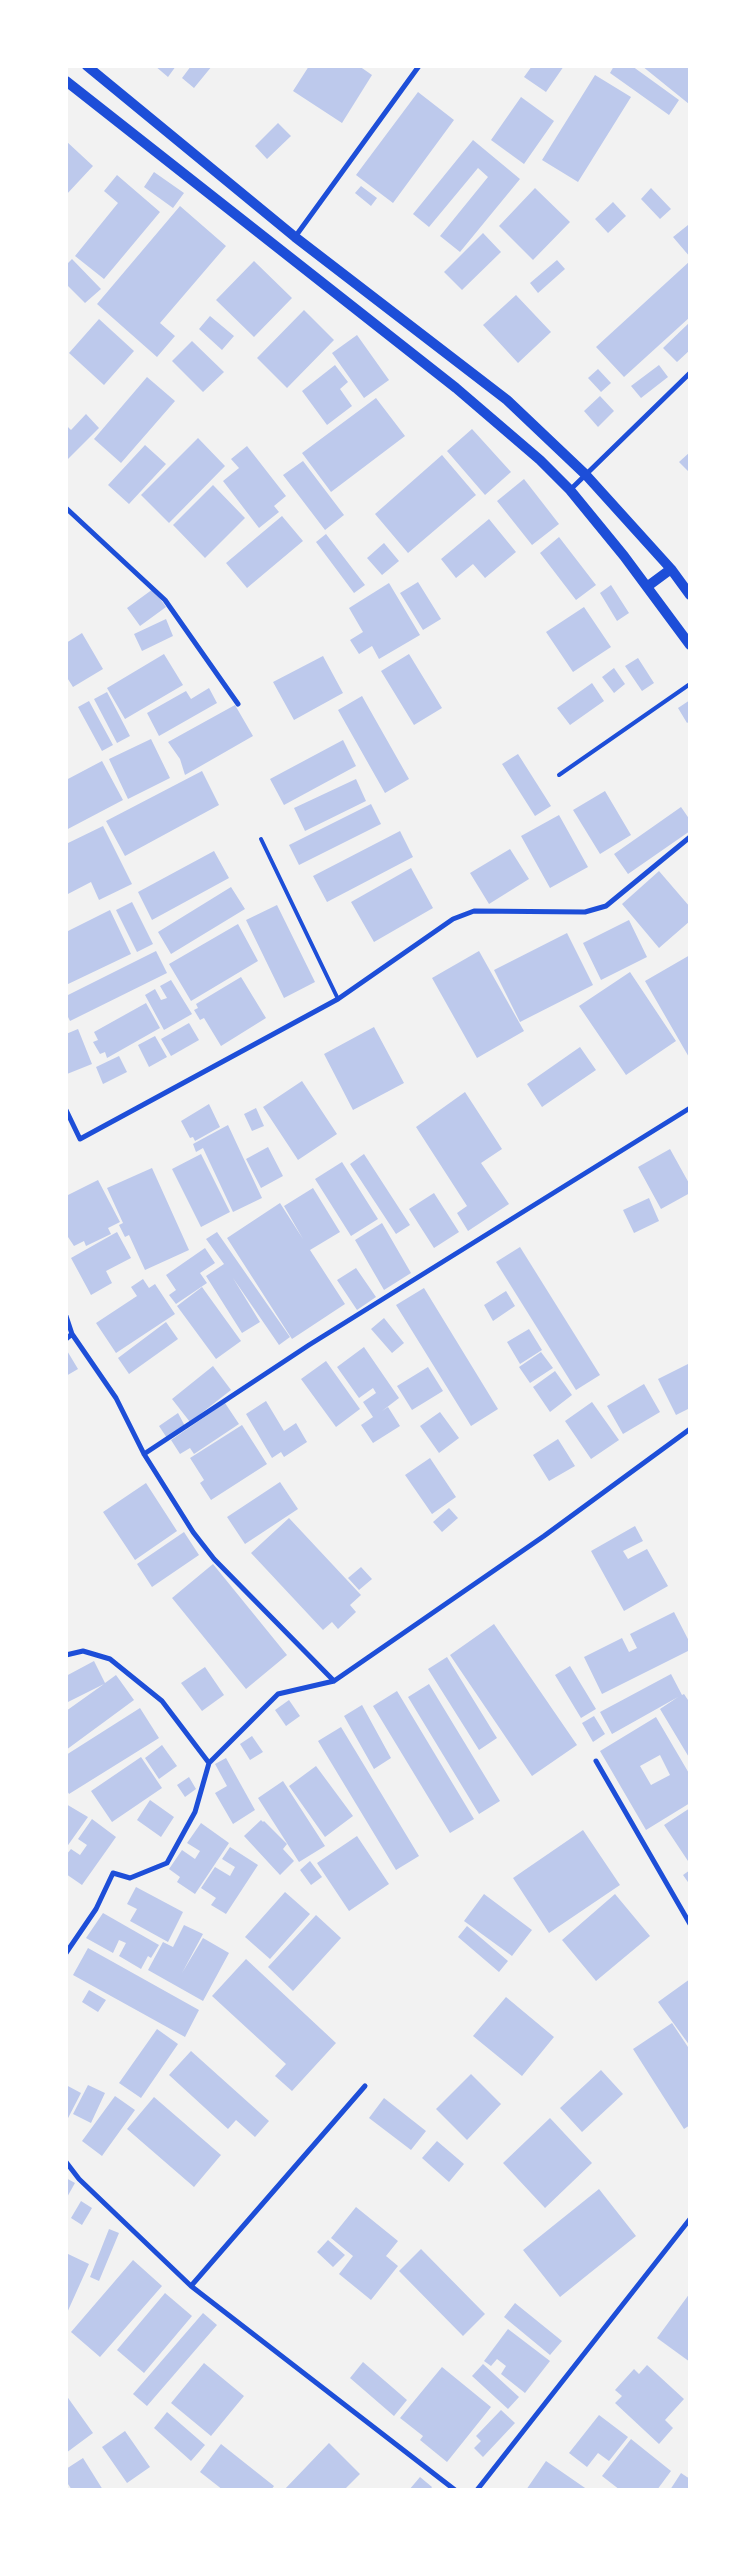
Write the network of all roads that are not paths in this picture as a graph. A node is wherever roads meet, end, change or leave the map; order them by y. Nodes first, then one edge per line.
1 (87, 66) edge
2 (419, 66) edge
3 (66, 80) edge
4 (295, 237) junction
5 (690, 374) edge
6 (586, 475) junction
7 (570, 490) junction
8 (66, 508) edge
9 (672, 569) junction
10 (648, 586) junction
11 (690, 594) edge
12 (690, 645) edge
13 (690, 684) edge
14 (238, 704) dead end
15 (560, 775) dead end
16 (690, 837) edge
17 (261, 839) dead end
18 (338, 999) junction
19 (690, 1108) edge
20 (66, 1110) edge
21 (66, 1316) edge
22 (72, 1334) junction
23 (66, 1339) edge
24 (690, 1429) edge
25 (144, 1454) junction
26 (66, 1656) edge
27 (334, 1680) junction
28 (596, 1761) dead end
29 (209, 1763) junction
30 (690, 1924) edge
31 (66, 1953) edge
32 (365, 2086) dead end
33 (66, 2162) edge
34 (690, 2218) edge
35 (191, 2286) junction
36 (456, 2490) edge
37 (477, 2490) edge

1 - 4 main road
2 - 4 street
3 - 7 main road
4 - 6 main road
5 - 6 street
6 - 7 street
6 - 9 main road
7 - 10 main road
8 - 14 street
9 - 10 main road
9 - 11 main road
10 - 12 main road
13 - 15 lane
16 - 18 street
17 - 18 lane
18 - 20 street
19 - 25 street
21 - 22 street
22 - 23 street
22 - 25 street
24 - 27 street
25 - 27 street
26 - 29 street
27 - 29 street
28 - 30 street
29 - 31 street
32 - 35 street
33 - 35 street
34 - 37 street
35 - 36 street

